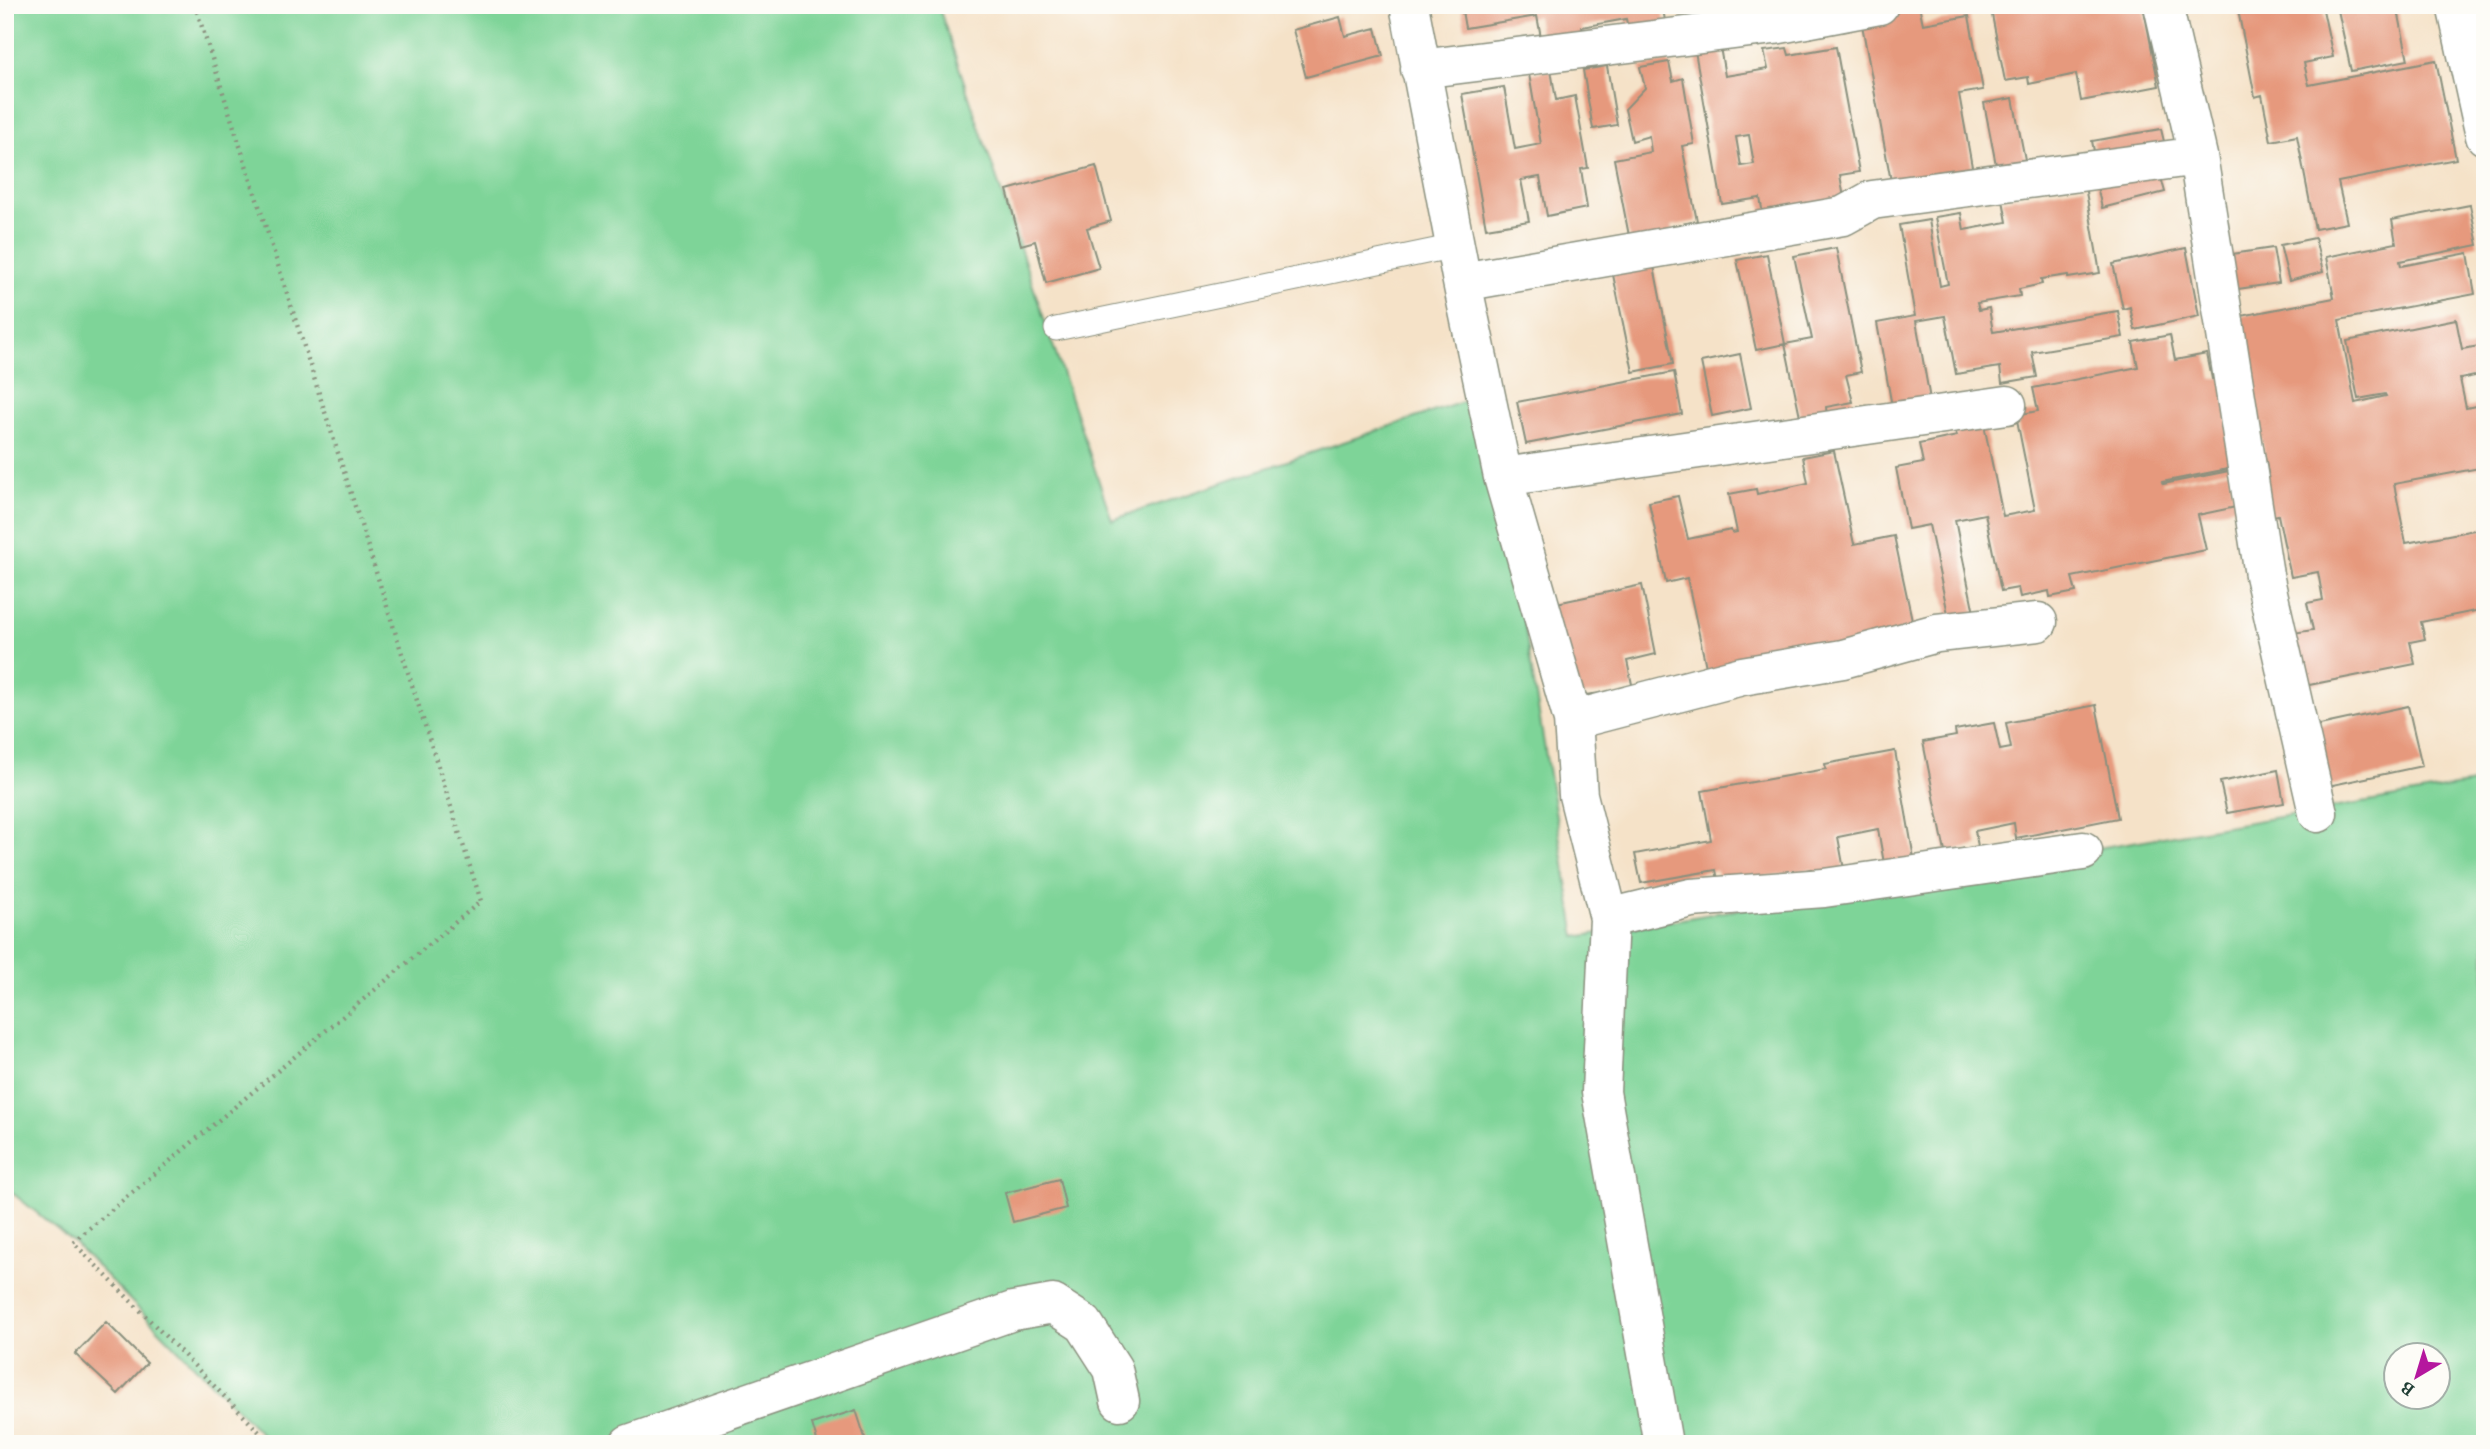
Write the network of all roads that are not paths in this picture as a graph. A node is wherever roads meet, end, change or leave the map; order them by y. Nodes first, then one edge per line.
1 (1409, 5) edge
2 (1879, 5) edge
3 (2163, 5) edge
4 (2456, 5) edge
5 (1420, 69) junction
6 (2485, 136) edge
7 (2198, 156) junction
8 (1459, 264) junction
9 (1056, 329) dead end
10 (2007, 405) dead end
11 (1503, 477) junction
12 (2038, 622) dead end
13 (1573, 720) junction
14 (2318, 813) dead end
15 (2083, 851) dead end
16 (1609, 918) junction
17 (1120, 1401) dead end
18 (629, 1444) edge
19 (1663, 1444) edge

1 - 5 street
2 - 5 street
3 - 7 street
4 - 6 street
5 - 8 street
7 - 8 street
7 - 14 street
8 - 9 lane
8 - 11 street
10 - 11 street
11 - 13 street
12 - 13 street
13 - 16 street
15 - 16 street
16 - 19 street
17 - 18 street

